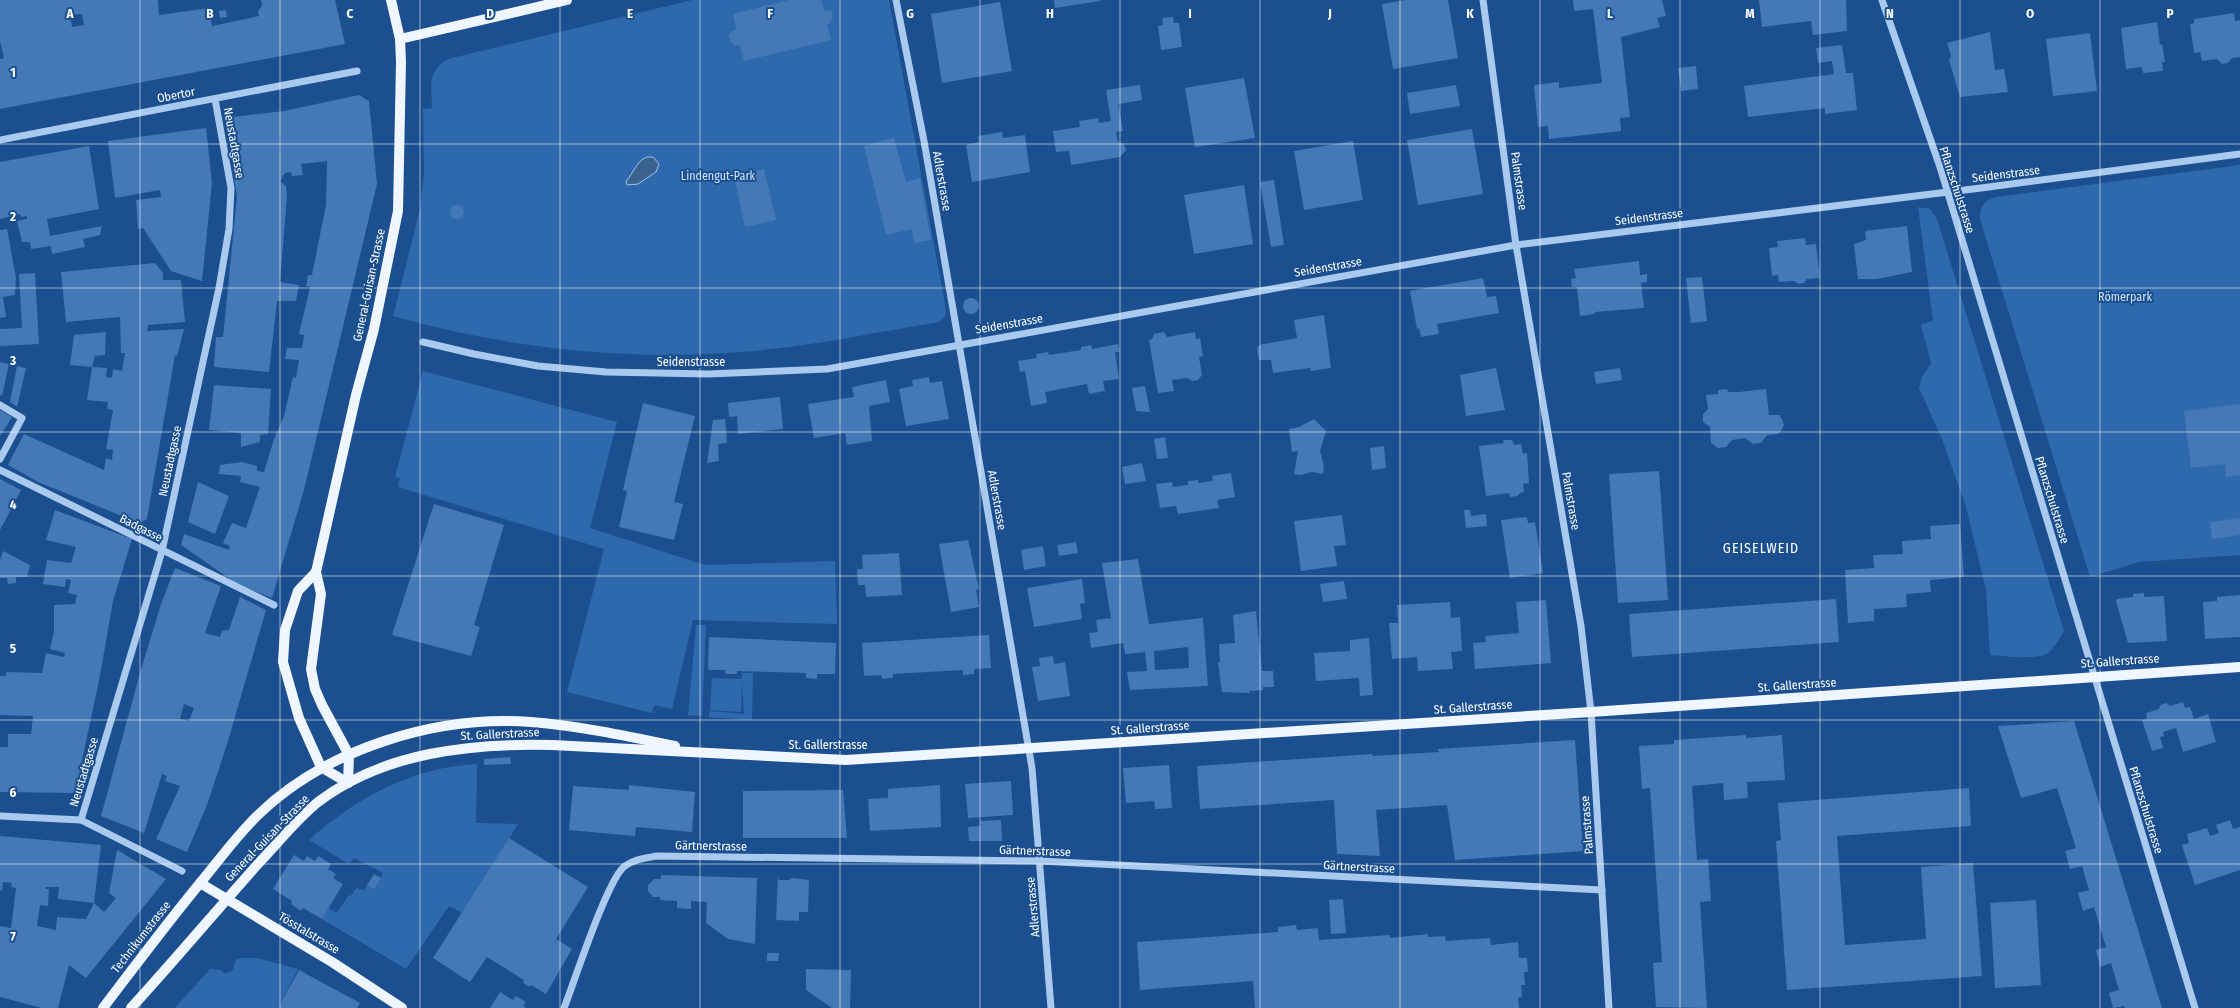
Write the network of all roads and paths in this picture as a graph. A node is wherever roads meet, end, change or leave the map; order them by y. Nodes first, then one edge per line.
1 (391, 0) edge
2 (568, 0) edge
3 (896, 0) edge
4 (1483, 0) edge
5 (1882, 0) edge
6 (400, 39) junction
7 (357, 71) dead end
8 (215, 99) junction
9 (0, 140) edge
10 (2240, 154) edge
11 (1947, 191) junction
12 (1516, 244) junction
13 (423, 342) dead end
14 (959, 344) junction
15 (0, 405) edge
16 (0, 459) edge
17 (0, 470) edge
18 (162, 551) junction
19 (316, 572) junction
20 (274, 605) dead end
21 (2240, 667) edge
22 (2094, 676) junction
23 (1591, 712) junction
24 (1028, 748) junction
25 (708, 753) junction
26 (349, 755) junction
27 (321, 767) junction
28 (348, 784) junction
29 (0, 816) edge
30 (81, 820) junction
31 (1040, 861) junction
32 (182, 871) dead end
33 (200, 883) junction
34 (1602, 890) junction
35 (227, 898) junction
36 (103, 1008) edge
37 (131, 1008) edge
38 (402, 1008) edge
39 (564, 1008) edge
40 (1051, 1008) edge
41 (1609, 1008) edge
42 (2195, 1008) edge

1 - 6 main road, General-Guisan-Strasse
2 - 6 main road
3 - 14 street, Adlerstrasse
4 - 12 street, Palmstrasse
5 - 11 street, Pflanzschulstrasse
6 - 19 main road, General-Guisan-Strasse
7 - 8 street, Obertor
8 - 9 street, Obertor
8 - 18 street, Neustadtgasse
10 - 11 street, Seidenstrasse
11 - 12 street, Seidenstrasse
11 - 22 street, Pflanzschulstrasse
12 - 14 street, Seidenstrasse
12 - 23 street, Palmstrasse
13 - 14 street, Seidenstrasse
14 - 24 street, Adlerstrasse
15 - 16 street
17 - 18 street, Badgasse
18 - 20 street, Badgasse
18 - 30 street, Neustadtgasse
19 - 26 main road, General-Guisan-Strasse
19 - 27 main road
21 - 22 main road, St. Gallerstrasse
22 - 23 main road, St. Gallerstrasse
22 - 42 street, Pflanzschulstrasse
23 - 24 main road, St. Gallerstrasse
23 - 34 street, Palmstrasse
24 - 25 main road, St. Gallerstrasse
24 - 31 street, Adlerstrasse
25 - 26 main road, St. Gallerstrasse
25 - 28 main road, St. Gallerstrasse
26 - 27 main road, General-Guisan-Strasse
26 - 28 main road
27 - 28 main road
27 - 33 main road, General-Guisan-Strasse
28 - 35 main road, General-Guisan-Strasse
29 - 30 street
30 - 32 street
31 - 34 street, Gärtnerstrasse
31 - 39 street, Gärtnerstrasse
31 - 40 street, Adlerstrasse
33 - 35 main road, Tösstalstrasse
33 - 36 main road, Technikumstrasse
34 - 41 street, Palmstrasse
35 - 37 main road
35 - 38 main road, Tösstalstrasse

